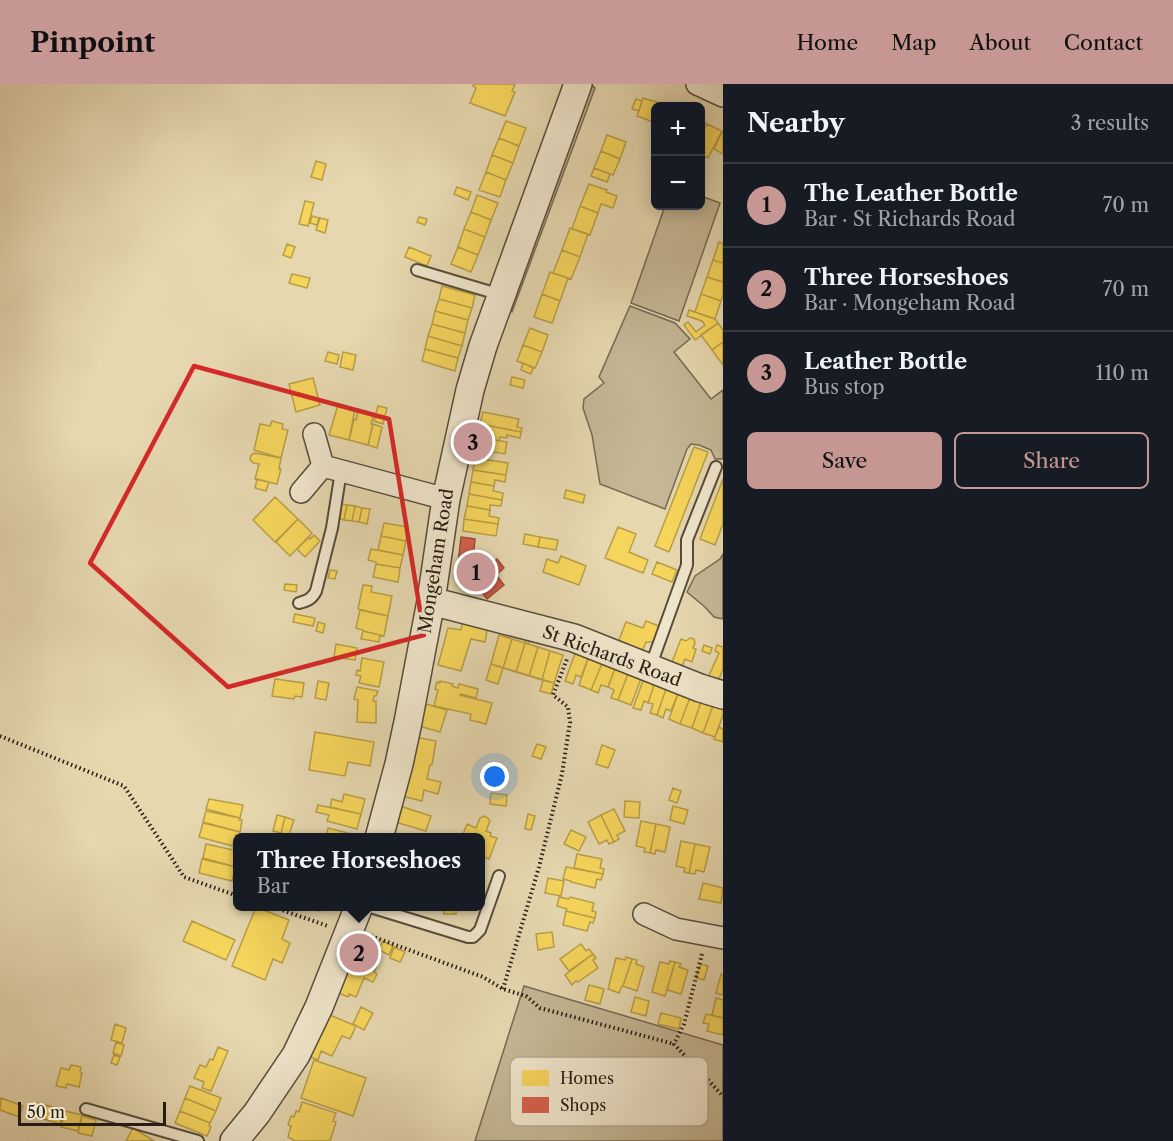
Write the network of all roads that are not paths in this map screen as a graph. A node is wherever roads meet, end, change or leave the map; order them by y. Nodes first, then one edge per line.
1 (578, 84) edge
2 (697, 84) edge
3 (723, 96) edge
4 (417, 270) dead end
5 (501, 295) junction
6 (314, 434) dead end
7 (716, 467) dead end
8 (332, 469) junction
9 (301, 492) dead end
10 (446, 499) junction
11 (431, 601) junction
12 (299, 603) dead end
13 (650, 668) junction
14 (723, 695) edge
15 (380, 833) edge
16 (499, 876) dead end
17 (384, 911) edge
18 (644, 914) dead end
19 (353, 923) edge
20 (715, 937) edge
21 (86, 1109) dead end
22 (198, 1141) edge
23 (234, 1141) edge

1 - 5 street, Mongeham Road
2 - 3 street
4 - 5 lane
5 - 10 street, Mongeham Road
6 - 8 street
7 - 13 lane
8 - 9 street
8 - 10 street
8 - 12 lane
10 - 11 street, Mongeham Road
11 - 13 street, St Richards Road
11 - 15 street, Mongeham Road
13 - 14 street, St Richards Road
16 - 17 lane
18 - 20 street
19 - 23 street
21 - 22 lane

